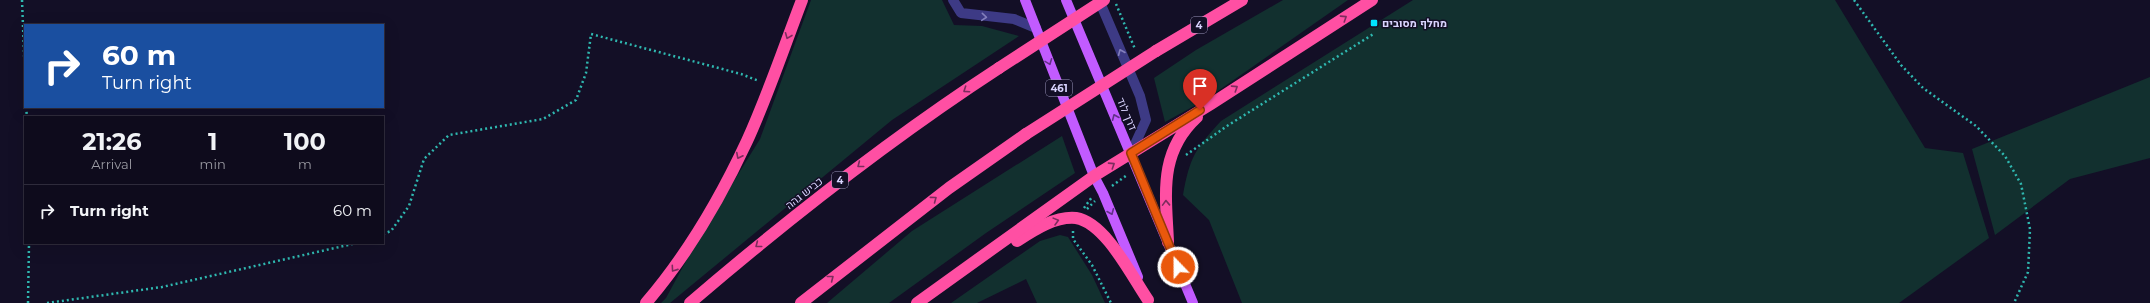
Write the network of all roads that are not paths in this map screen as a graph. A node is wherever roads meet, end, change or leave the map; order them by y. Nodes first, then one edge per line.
1 (802, 0) edge
2 (953, 0) edge
3 (1025, 0) edge
4 (1066, 0) edge
5 (1099, 0) edge
6 (1104, 0) edge
7 (1242, 0) edge
8 (1372, 0) edge
9 (1036, 28) junction
10 (1212, 104) junction
11 (1131, 153) junction
12 (1094, 176) junction
13 (1168, 242) junction
14 (1148, 301) edge
15 (646, 303) edge
16 (690, 303) edge
17 (801, 303) edge
18 (917, 303) edge
19 (930, 303) edge
20 (1193, 303) edge

1 -> 15 highway
2 -> 9 lane
3 - 9 main road, 461
11 -> 4 main road, דרך לוד
11 -> 5 lane
6 -> 16 highway, כביש גהה / 4, bridge
17 -> 7 highway, 4, bridge
10 -> 8 highway
9 -> 12 main road, 461
10 - 11 highway
13 -> 10 highway
12 -> 11 highway
11 - 13 main road, דרך לוד
12 -> 14 main road, 461
12 - 18 highway
13 - 20 main road, דרך לוד
19 -> 14 highway

